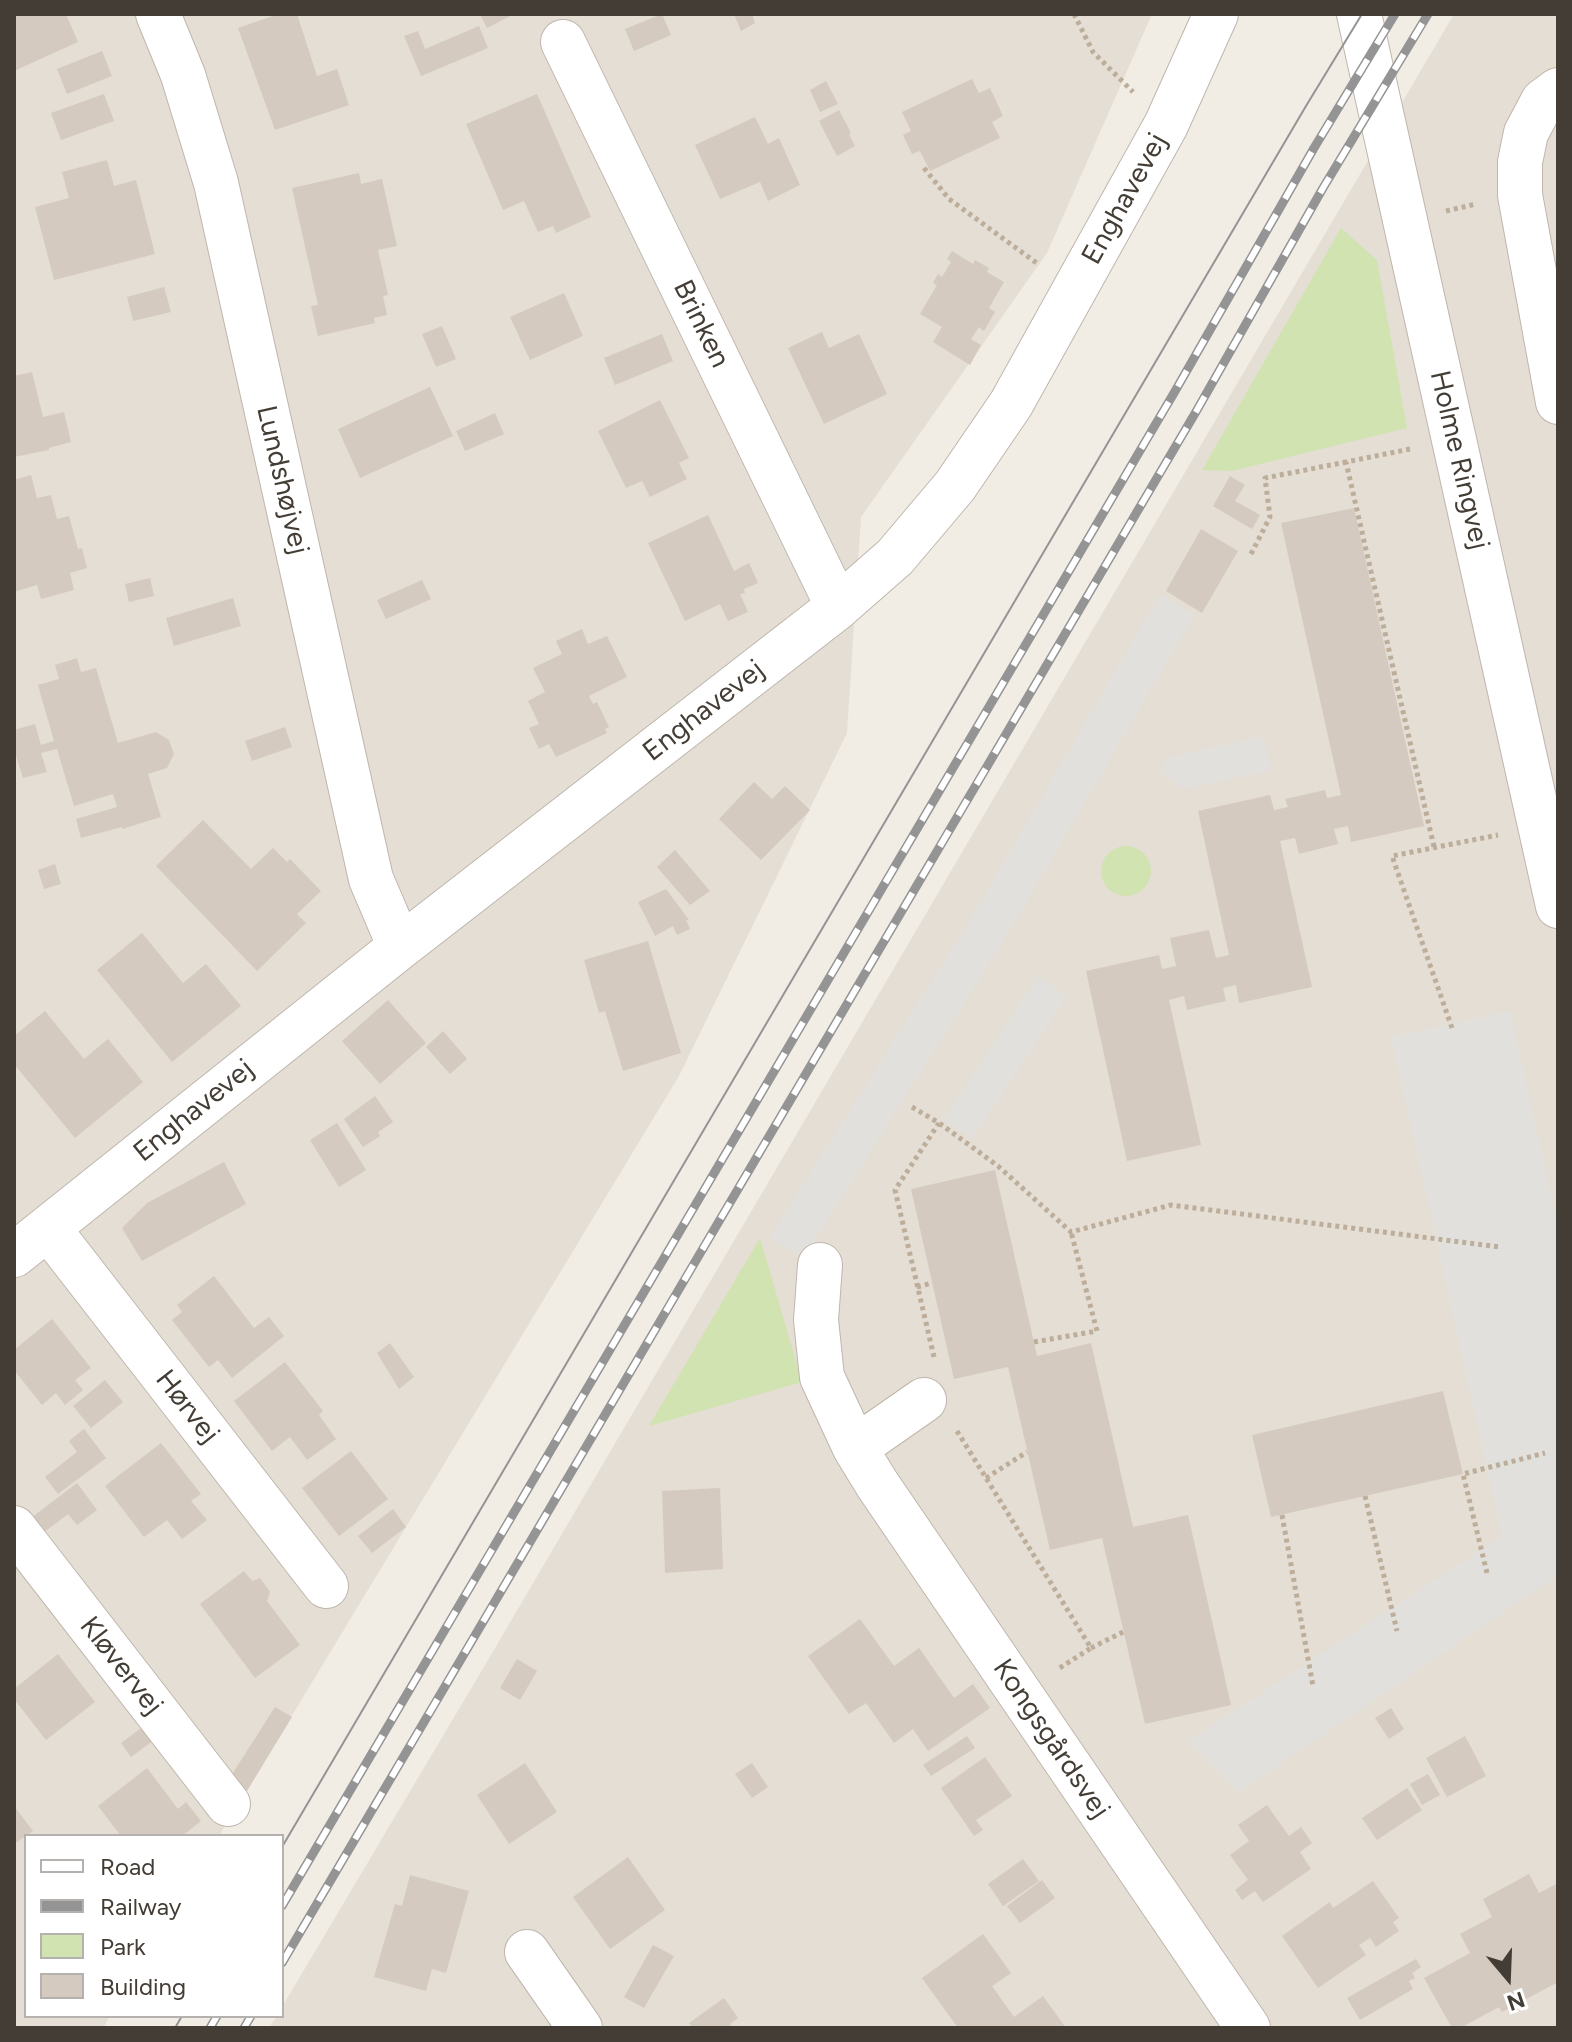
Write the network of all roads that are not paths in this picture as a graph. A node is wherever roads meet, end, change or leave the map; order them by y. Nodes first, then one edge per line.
1 (158, 14) edge
2 (1216, 14) edge
3 (1359, 14) edge
4 (563, 42) dead end
5 (1558, 90) edge
6 (1558, 402) edge
7 (838, 607) junction
8 (1555, 883) edge
9 (400, 947) junction
10 (48, 1228) junction
11 (14, 1255) edge
12 (820, 1265) dead end
13 (930, 1386) road end
14 (855, 1448) junction
15 (14, 1528) edge
16 (326, 1586) dead end
17 (228, 1804) dead end
18 (527, 1952) dead end
19 (580, 2028) edge
20 (1248, 2028) edge

1 - 9 street, Lundshøjvej
2 - 7 street, Enghavevej
3 - 8 street, Holme Ringvej
4 - 7 street, Brinken
5 - 6 street
7 - 9 street, Enghavevej
9 - 10 street, Enghavevej
10 - 11 street, Enghavevej
10 - 16 street, Hørvej
12 - 14 street, Kongsgårdsvej
13 - 14 street
14 - 20 street, Kongsgårdsvej
15 - 17 street, Kløvervej
18 - 19 street

